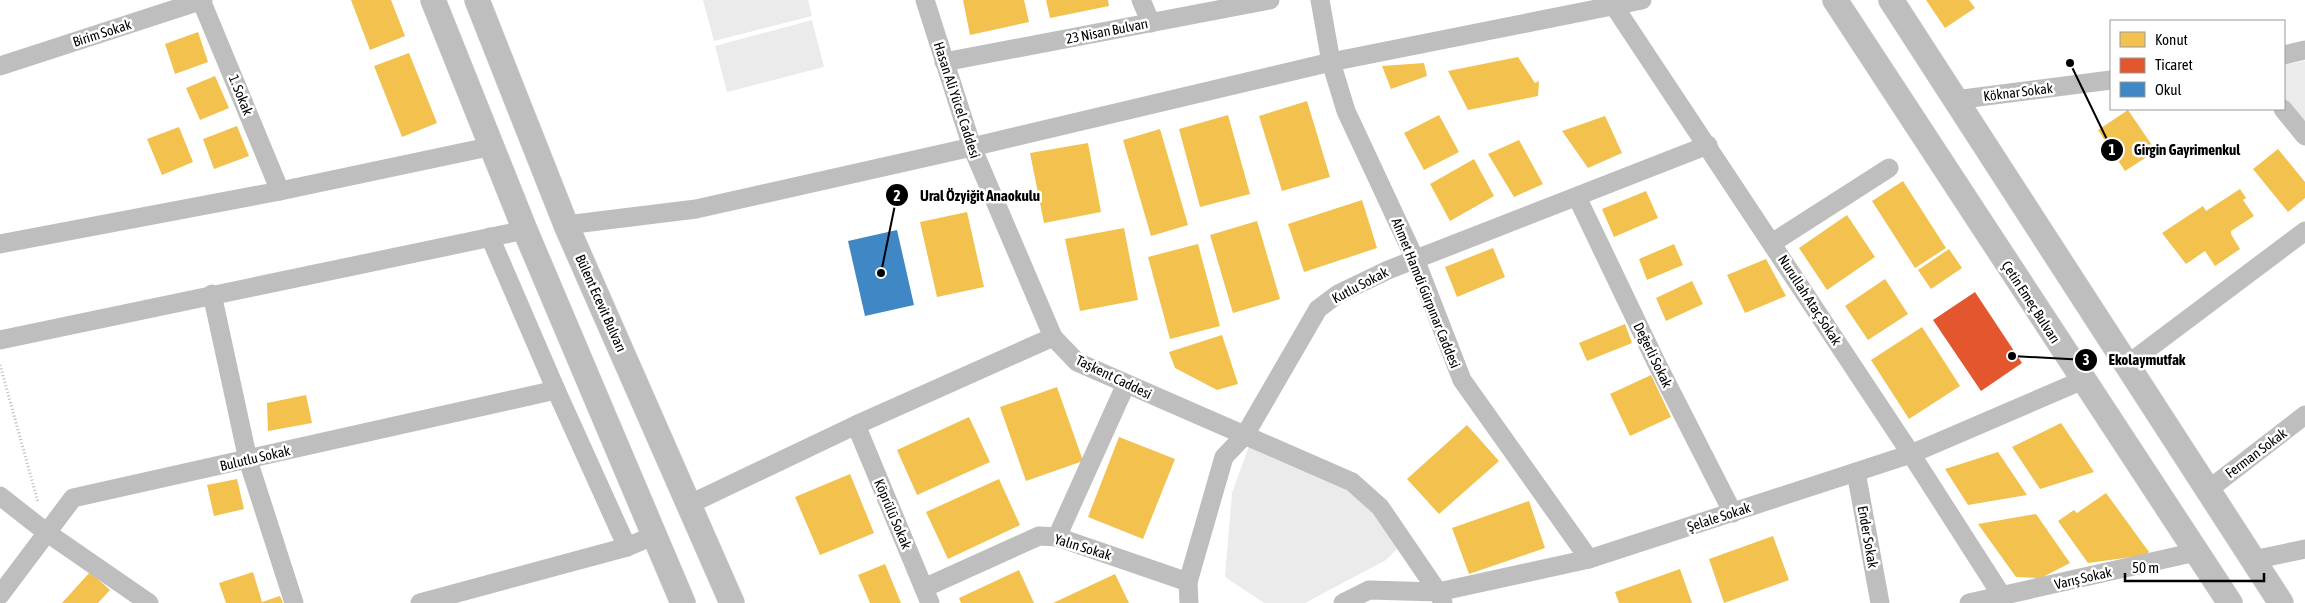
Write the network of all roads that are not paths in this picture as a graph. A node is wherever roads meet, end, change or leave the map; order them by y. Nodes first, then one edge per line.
1 (202, 0) edge
2 (433, 0) edge
3 (477, 0) edge
4 (924, 0) edge
5 (1140, 0) edge
6 (1270, 0) edge
7 (1320, 0) edge
8 (1642, 0) edge
9 (1835, 0) edge
10 (1891, 0) edge
11 (1614, 6) junction
12 (1151, 23) junction
13 (2305, 50) edge
14 (2285, 54) edge
15 (944, 62) junction
16 (1331, 62) junction
17 (0, 66) edge
18 (2110, 80) edge
19 (1956, 100) junction
20 (2284, 110) edge
21 (2305, 136) edge
22 (1708, 145) junction
23 (493, 146) junction
24 (972, 147) junction
25 (1889, 168) dead end
26 (280, 191) junction
27 (1577, 196) junction
28 (566, 225) junction
29 (526, 230) junction
30 (2305, 230) edge
31 (490, 237) junction
32 (1772, 243) junction
33 (0, 244) edge
34 (1415, 259) junction
35 (212, 294) junction
36 (1053, 337) junction
37 (0, 340) edge
38 (2128, 364) junction
39 (2083, 380) junction
40 (1126, 384) junction
41 (556, 390) junction
42 (2305, 415) edge
43 (856, 425) junction
44 (1246, 435) junction
45 (1911, 454) junction
46 (248, 460) junction
47 (1856, 472) junction
48 (2208, 490) junction
49 (0, 496) edge
50 (690, 504) junction
51 (1733, 513) junction
52 (46, 532) junction
53 (655, 535) junction
54 (1057, 538) junction
55 (627, 547) junction
56 (2305, 549) edge
57 (2196, 552) junction
58 (1588, 559) junction
59 (2253, 560) junction
60 (1188, 582) junction
61 (927, 595) edge
62 (0, 596) edge
63 (2002, 596) junction
64 (1440, 597) edge
65 (149, 603) edge
66 (294, 603) edge
67 (420, 603) edge
68 (683, 603) edge
69 (732, 603) edge
70 (1188, 603) edge
71 (1343, 603) edge
72 (1880, 603) edge
73 (1969, 603) edge
74 (2230, 603) edge
75 (2281, 603) edge

1 - 17 street, Birim Sokak
1 - 26 street, 1. Sokak
2 - 23 main road
3 - 28 main road, Bülent Ecevit Bulvarı
4 - 15 street, Hasan Ali Yücel Caddesi
5 - 12 street
6 - 12 street, 23 Nisan Bulvarı
7 - 16 street, Ahmet Hamdi Gürpınar Caddesi
8 - 11 street
9 - 39 main road, Çetin Emeç Bulvarı
10 - 19 main road
11 - 16 street
11 - 22 street, Nurullah Ataç Sokak
12 - 15 street, 23 Nisan Bulvarı
13 - 14 street
15 - 24 street, Hasan Ali Yücel Caddesi
16 - 24 street
16 - 34 street, Ahmet Hamdi Gürpınar Caddesi
18 - 19 street, Köknar Sokak
19 - 38 main road
20 - 21 street
22 - 27 street, Kutlu Sokak
22 - 32 street, Nurullah Ataç Sokak
23 - 26 street
23 - 29 main road
24 - 28 street
24 - 36 street, Hasan Ali Yücel Caddesi
25 - 32 street
26 - 33 street
27 - 34 street, Kutlu Sokak
27 - 51 street, Değerli Sokak
28 - 50 main road, Bülent Ecevit Bulvarı
29 - 31 street
29 - 53 main road
30 - 38 street
31 - 35 street
31 - 41 street
32 - 45 street, Nurullah Ataç Sokak
34 - 44 street, Kutlu Sokak
34 - 58 street, Ahmet Hamdi Gürpınar Caddesi
35 - 37 street
35 - 46 street
36 - 40 street, Taşkent Caddesi
36 - 43 street
38 - 48 main road
39 - 45 street, Şelale Sokak
39 - 57 main road, Çetin Emeç Bulvarı
40 - 44 street, Taşkent Caddesi
40 - 54 street
41 - 46 street, Bulutlu Sokak
41 - 55 street
42 - 48 street, Ferman Sokak
43 - 50 street
43 - 61 street, Köprülü Sokak
44 - 60 street, Kutlu Sokak
44 - 64 street, Taşkent Caddesi
45 - 47 street, Şelale Sokak
45 - 63 street, Nurullah Ataç Sokak
46 - 52 street, Bulutlu Sokak
46 - 66 street
47 - 51 street, Şelale Sokak
47 - 72 street, Ender Sokak
48 - 59 main road
49 - 52 street
50 - 69 main road, Bülent Ecevit Bulvarı
51 - 58 street, Şelale Sokak
52 - 62 street, Bulutlu Sokak
52 - 65 street
53 - 55 street
53 - 68 main road
54 - 60 street, Yalın Sokak
54 - 61 street, Yalın Sokak
55 - 67 street
56 - 59 street
57 - 63 street, Varış Sokak
57 - 74 main road, Çetin Emeç Bulvarı
58 - 64 street, Şelale Sokak
59 - 75 main road
60 - 70 street, Kutlu Sokak
63 - 73 street, Varış Sokak
64 - 71 street, Şelale Sokak

